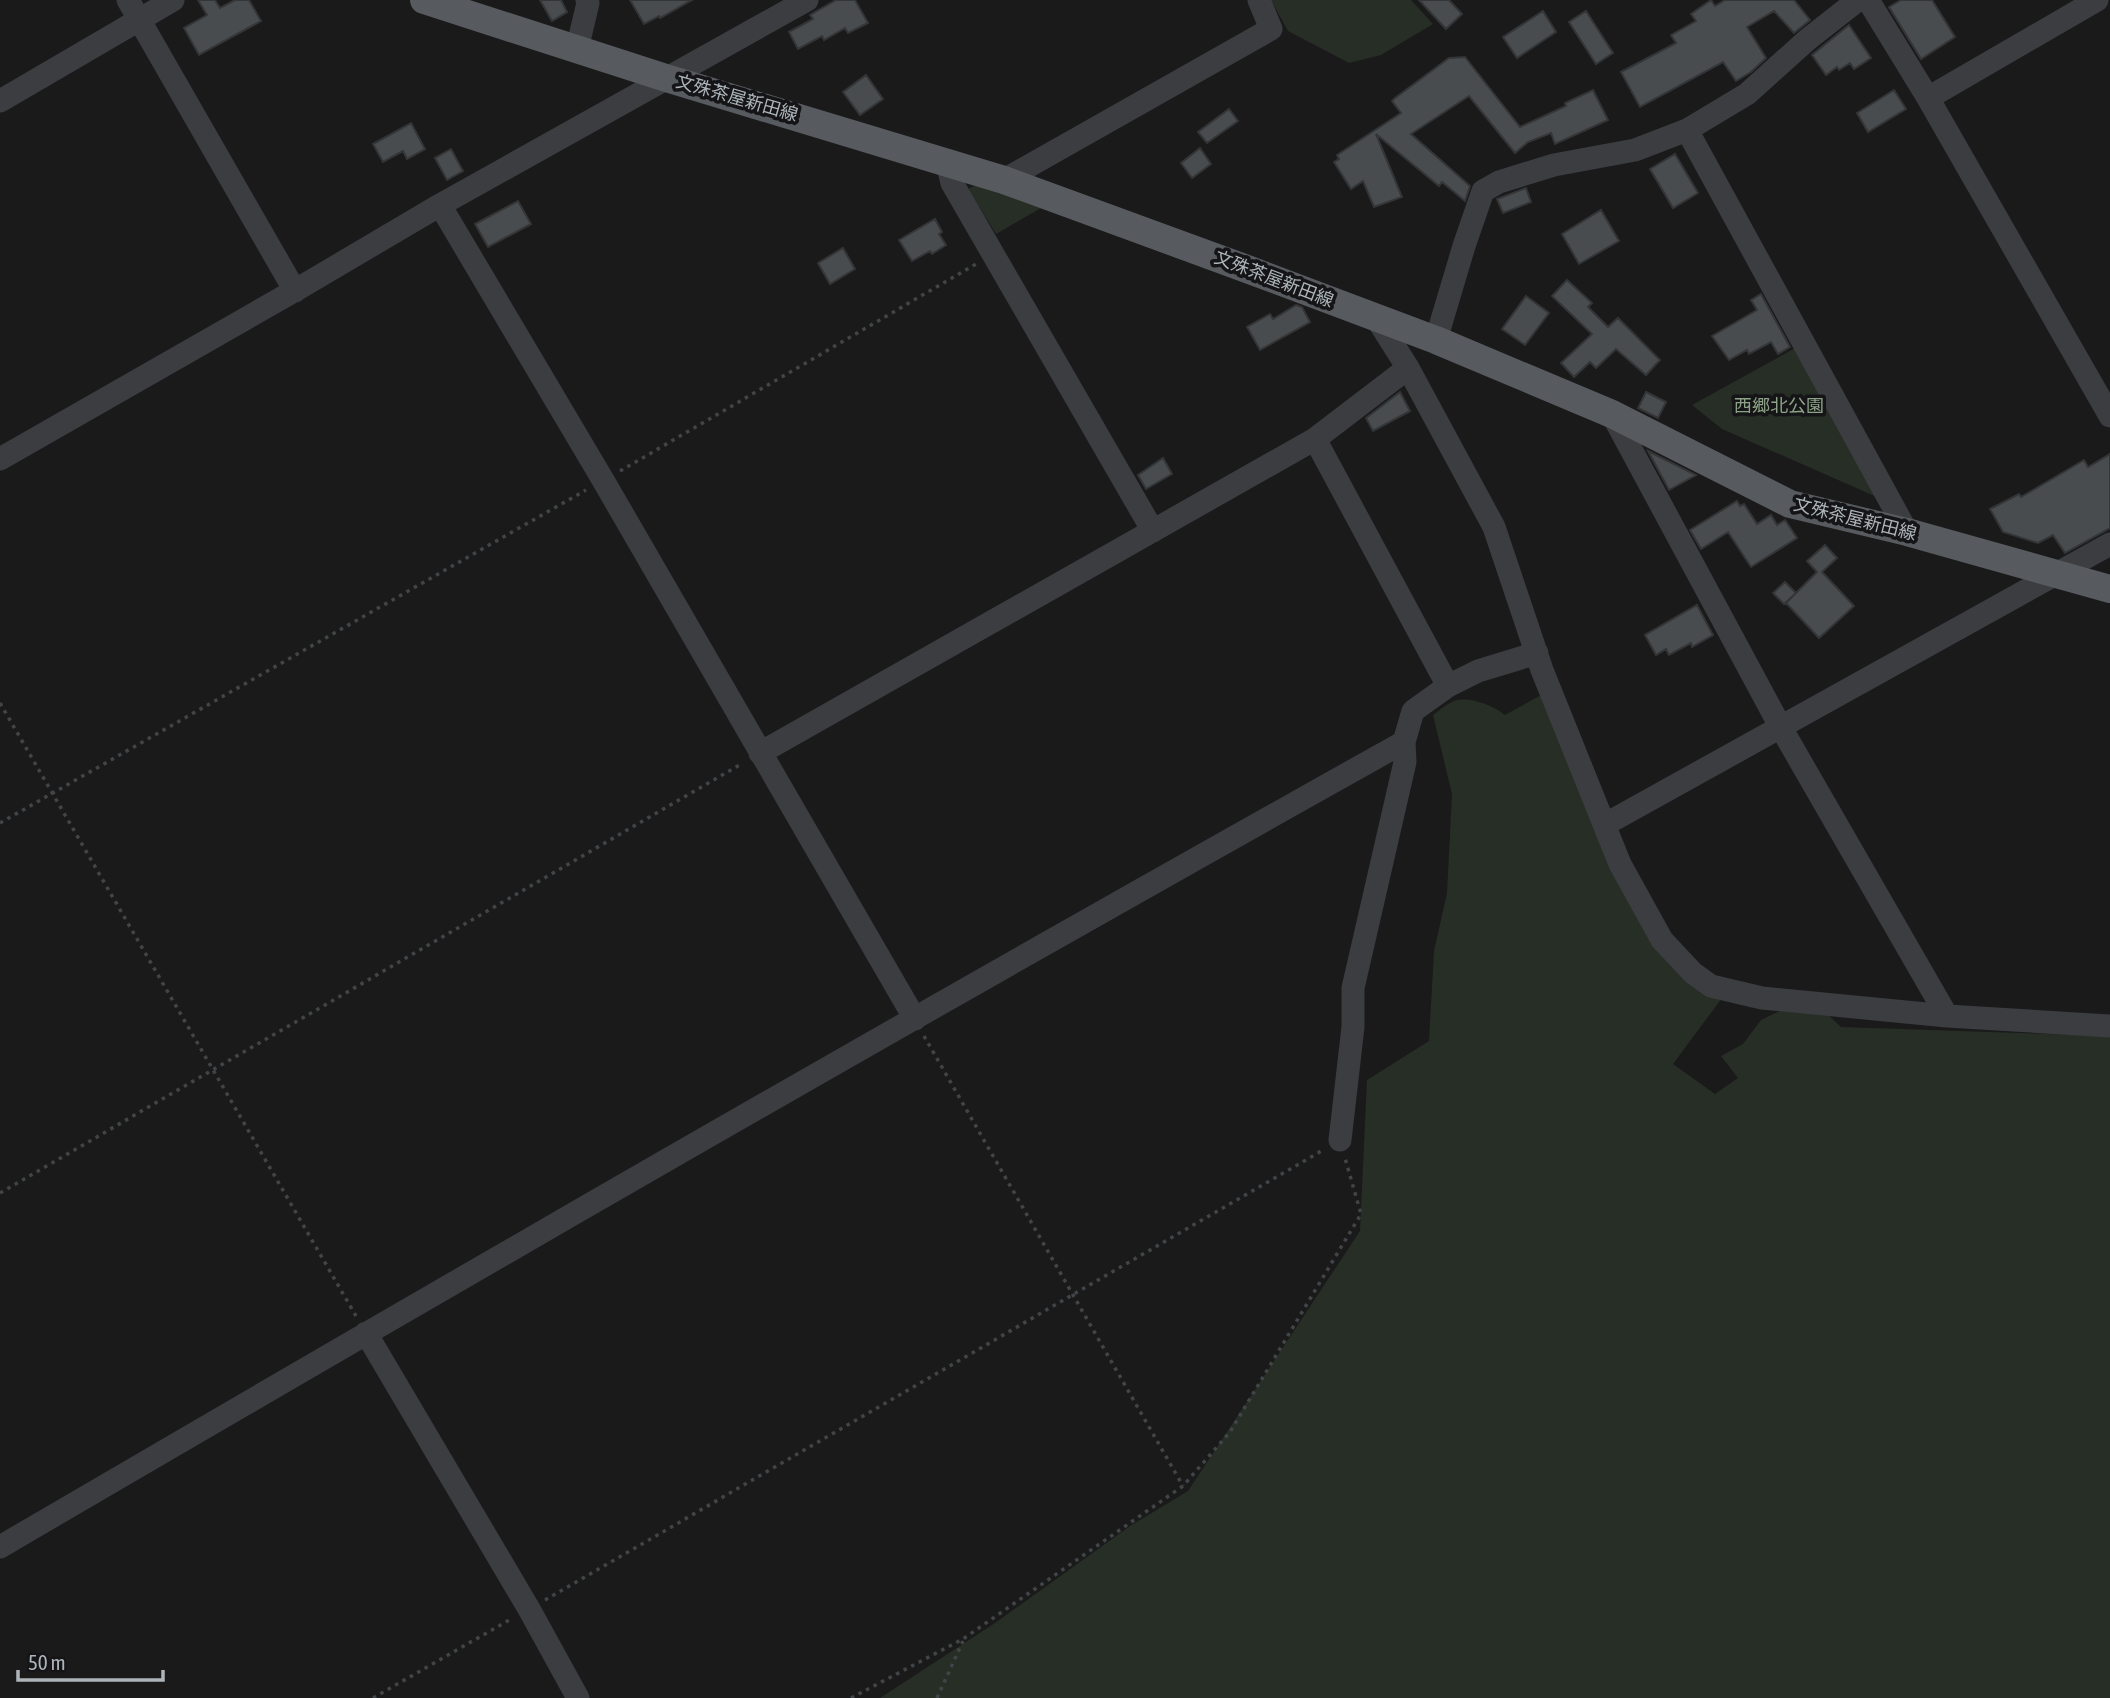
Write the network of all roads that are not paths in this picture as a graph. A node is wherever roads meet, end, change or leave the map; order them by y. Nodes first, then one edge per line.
1 (128, 0) edge
2 (173, 0) edge
3 (424, 0) edge
4 (587, 0) edge
5 (807, 0) edge
6 (1259, 0) edge
7 (1858, 0) edge
8 (1868, 0) edge
9 (2097, 0) edge
10 (141, 21) junction
11 (577, 49) junction
12 (666, 78) junction
13 (1928, 98) junction
14 (0, 101) edge
15 (1688, 130) junction
16 (947, 162) junction
17 (1004, 180) junction
18 (440, 205) junction
19 (295, 290) junction
20 (1377, 319) junction
21 (1436, 340) junction
22 (1408, 368) junction
23 (2108, 408) edge
24 (1612, 414) junction
25 (1315, 439) junction
26 (0, 459) edge
27 (1153, 531) junction
28 (1907, 532) junction
29 (2110, 544) edge
30 (2056, 573) junction
31 (2110, 589) edge
32 (1536, 653) junction
33 (1448, 686) junction
34 (1780, 726) junction
35 (1404, 742) junction
36 (760, 753) junction
37 (1606, 824) junction
38 (1947, 1016) junction
39 (915, 1019) junction
40 (2110, 1026) edge
41 (1340, 1140) road end
42 (366, 1333) junction
43 (0, 1547) edge
44 (578, 1698) edge

1 - 10 street
2 - 10 street
3 - 11 main road, 文殊茶屋新田線
4 - 11 street
5 - 12 street
6 - 17 street
7 - 15 street
8 - 13 street
9 - 13 street
10 - 14 street
10 - 19 street
11 - 12 main road, 文殊茶屋新田線
12 - 16 main road, 文殊茶屋新田線
12 - 18 street
13 - 23 street
15 - 21 street
15 - 28 street
16 - 17 main road, 文殊茶屋新田線
16 - 27 street
17 - 20 main road, 文殊茶屋新田線
18 - 19 street
18 - 36 street
19 - 26 street
20 - 21 main road, 文殊茶屋新田線
20 - 22 street
21 - 24 main road, 文殊茶屋新田線
22 - 25 street
22 - 32 street
24 - 28 main road, 文殊茶屋新田線
24 - 34 street
25 - 27 street
25 - 33 street
27 - 36 street
28 - 30 main road, 文殊茶屋新田線
29 - 30 street
30 - 31 main road, 文殊茶屋新田線
30 - 34 street
32 - 33 street
32 - 37 street
33 - 35 street
34 - 37 street
34 - 38 street
35 - 39 street
35 - 41 street
36 - 39 street
37 - 38 street
38 - 40 street
39 - 42 street
42 - 43 street
42 - 44 street

